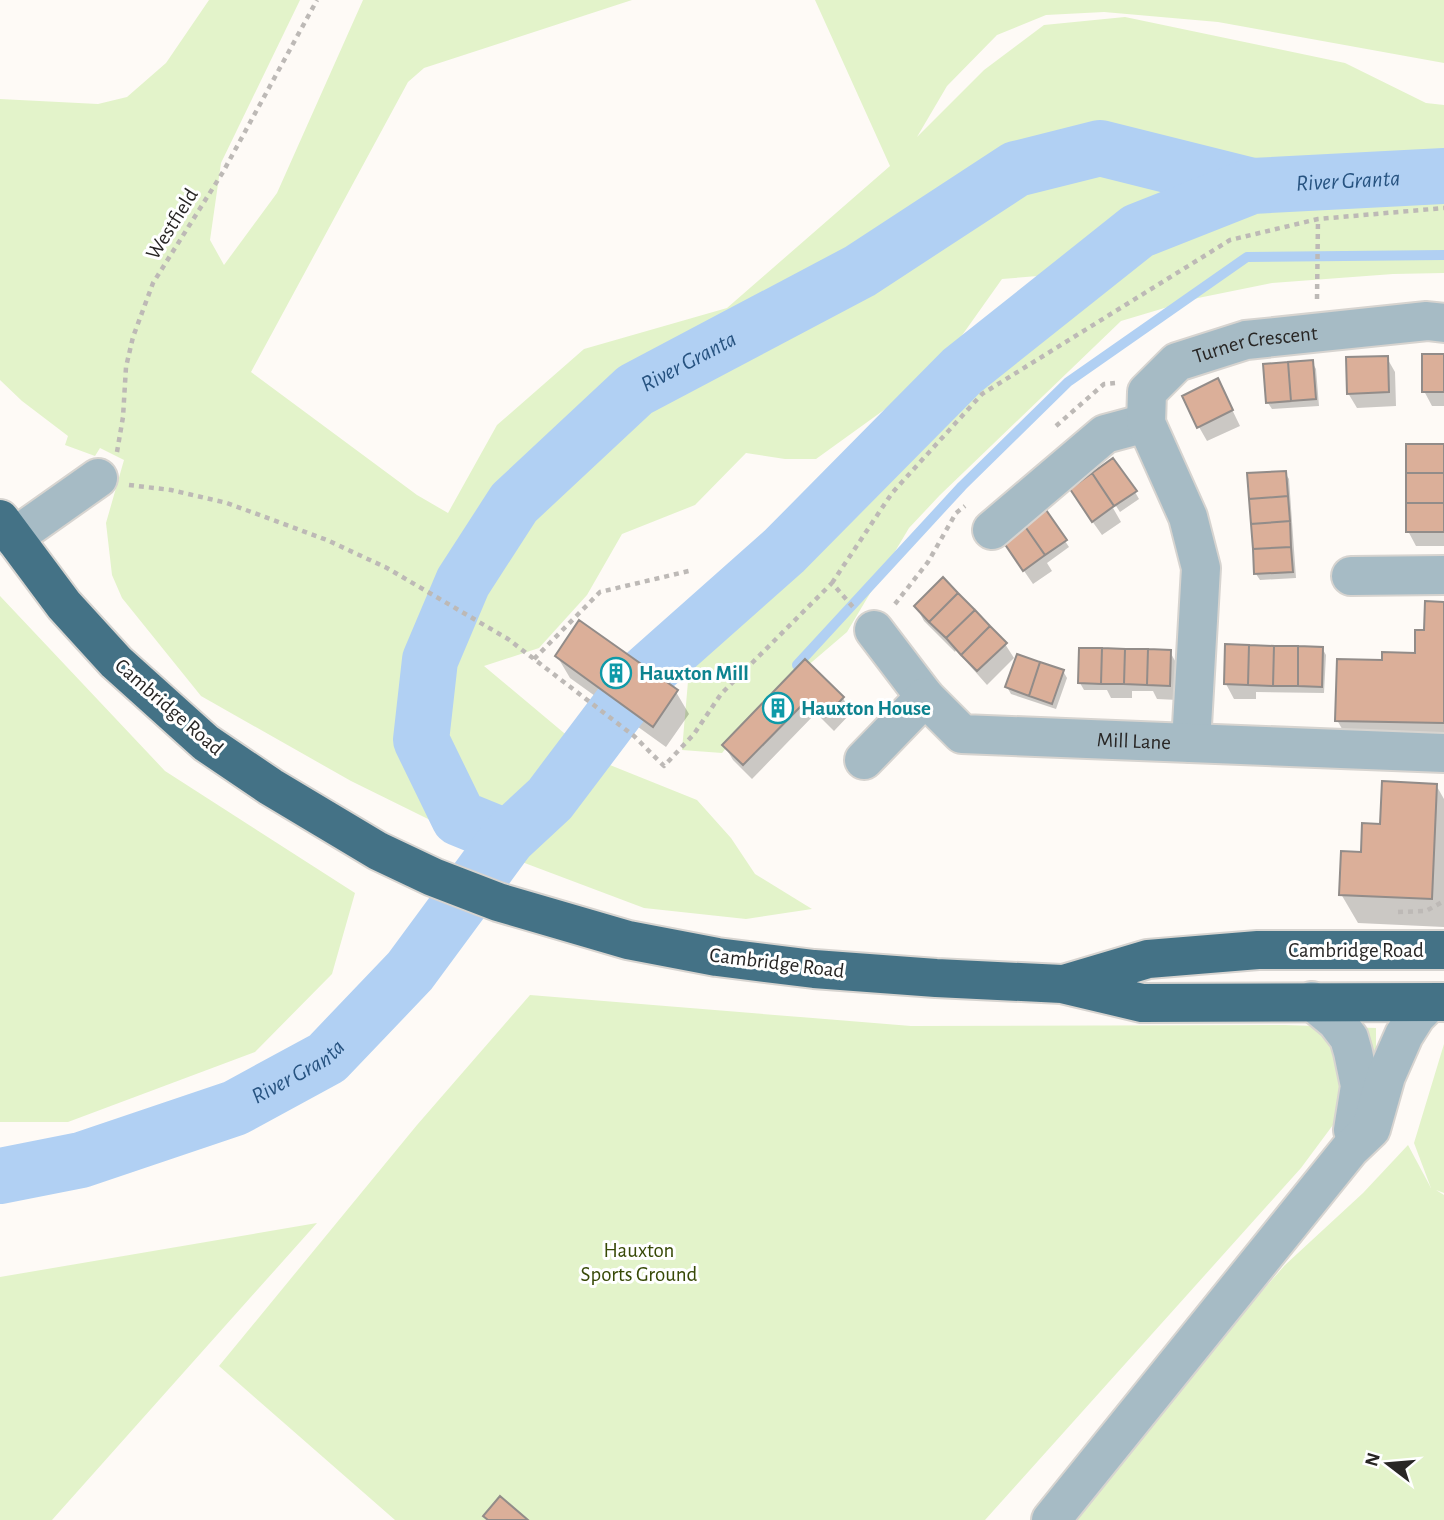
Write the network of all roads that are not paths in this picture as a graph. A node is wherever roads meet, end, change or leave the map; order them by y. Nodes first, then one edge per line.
1 (1444, 323) edge
2 (1146, 423) junction
3 (98, 478) road end
4 (6, 528) edge
5 (992, 530) dead end
6 (1444, 575) edge
7 (1351, 576) dead end
8 (874, 629) dead end
9 (925, 697) junction
10 (1191, 743) junction
11 (1444, 753) edge
12 (864, 760) dead end
13 (1444, 950) edge
14 (1062, 984) junction
15 (1312, 1001) junction
16 (1436, 1002) edge
17 (1350, 1149) junction
18 (1051, 1520) edge

1 - 2 street, Turner Crescent
2 - 5 street
2 - 10 street
3 - 4 street
4 - 14 highway, Cambridge Road
6 - 7 street
8 - 9 street, Mill Lane
9 - 10 street, Mill Lane
9 - 12 street
10 - 11 street, Mill Lane
13 - 14 highway, Cambridge Road
14 - 15 highway, Cambridge Road
15 - 16 highway, Cambridge Road
15 - 17 street
16 - 17 street
17 - 18 street

